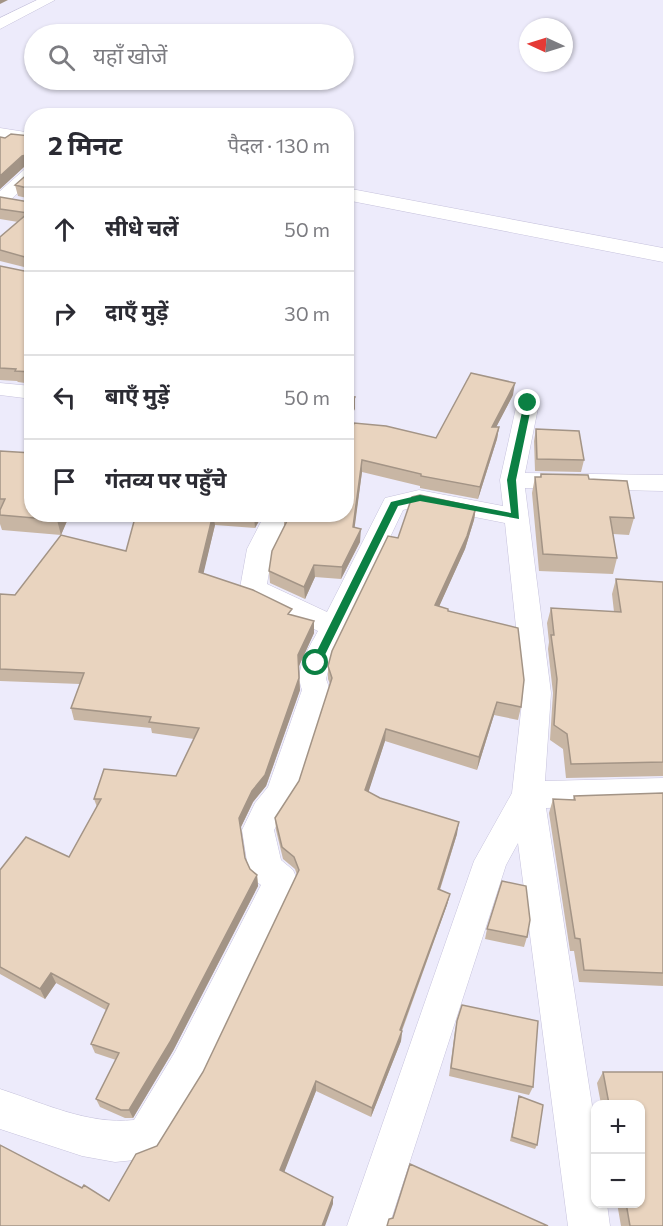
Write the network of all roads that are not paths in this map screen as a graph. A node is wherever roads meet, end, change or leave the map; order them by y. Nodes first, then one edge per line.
1 (26, 0) edge
2 (48, 0) edge
3 (0, 12) edge
4 (0, 24) edge
5 (0, 134) edge
6 (24, 138) edge
7 (24, 178) edge
8 (354, 195) edge
9 (0, 200) edge
10 (21, 204) edge
11 (663, 255) edge
12 (0, 389) edge
13 (24, 392) edge
14 (528, 403) dead end
15 (512, 480) junction
16 (663, 483) edge
17 (516, 517) junction
18 (274, 522) edge
19 (333, 627) junction
20 (663, 791) edge
21 (528, 795) junction
22 (0, 1109) edge
23 (368, 1226) edge
24 (589, 1226) edge

1 - 3 main road
2 - 4 main road
5 - 6 main road
7 - 9 street
8 - 11 main road
9 - 10 street
12 - 13 street
14 - 15 street
15 - 16 street
15 - 17 street
17 - 19 street
17 - 21 street
18 - 19 street
19 - 22 street
20 - 21 street
21 - 23 street
21 - 24 street

